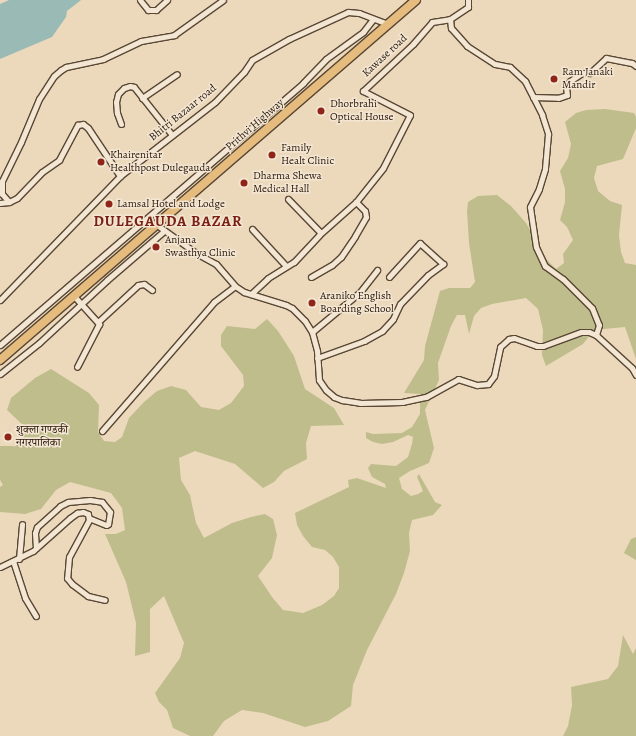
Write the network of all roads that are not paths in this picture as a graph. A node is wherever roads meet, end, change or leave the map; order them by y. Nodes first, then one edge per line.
1 (168, 0) edge
2 (223, 0) edge
3 (416, 0) edge
4 (468, 0) edge
5 (140, 1) edge
6 (373, 19) junction
7 (450, 19) junction
8 (388, 24) junction
9 (636, 66) edge
10 (177, 74) dead end
11 (142, 98) junction
12 (533, 98) junction
13 (121, 124) dead end
14 (172, 136) junction
15 (120, 176) junction
16 (288, 199) dead end
17 (8, 202) junction
18 (356, 202) junction
19 (0, 203) edge
20 (157, 225) junction
21 (252, 229) dead end
22 (164, 231) junction
23 (321, 233) junction
24 (286, 266) junction
25 (377, 270) dead end
26 (311, 277) dead end
27 (389, 277) dead end
28 (235, 286) junction
29 (152, 290) dead end
30 (251, 294) junction
31 (74, 296) junction
32 (0, 300) edge
33 (81, 304) junction
34 (98, 321) junction
35 (312, 332) junction
36 (596, 335) junction
37 (0, 345) edge
38 (317, 358) junction
39 (0, 360) edge
40 (77, 367) dead end
41 (0, 374) edge
42 (636, 375) edge
43 (102, 431) dead end
44 (89, 518) junction
45 (22, 524) dead end
46 (36, 548) junction
47 (19, 558) junction
48 (13, 562) junction
49 (0, 567) edge
50 (105, 600) dead end
51 (36, 616) dead end

1 - 5 street
2 - 17 street
3 - 8 highway, Prithvi Highway
4 - 7 street, Kawase road
6 - 8 street, Bhitri Bazaar road
6 - 14 street, Bhitri Bazaar road
6 - 37 street
7 - 12 street
7 - 18 street, Kawase road
8 - 20 highway, Prithvi Highway
9 - 12 street
10 - 11 street
11 - 13 street
11 - 14 street
12 - 36 street
14 - 15 street, Bhitri Bazaar road
15 - 17 street
15 - 32 street, Bhitri Bazaar road
16 - 23 street
17 - 19 street
18 - 23 street
18 - 26 street
20 - 22 street
20 - 31 highway, Prithvi Highway
21 - 24 street
22 - 28 street
22 - 33 street
23 - 24 street
24 - 30 street
25 - 35 street
27 - 38 street
28 - 30 street
28 - 43 street
29 - 34 street
30 - 35 street
31 - 33 street
31 - 39 highway, Prithvi Highway
33 - 34 street
33 - 41 street
34 - 40 street
35 - 38 street
36 - 38 street
36 - 42 street
44 - 46 street
44 - 46 street
44 - 50 street
45 - 47 street
46 - 47 street
47 - 48 street
48 - 49 street
48 - 51 street

